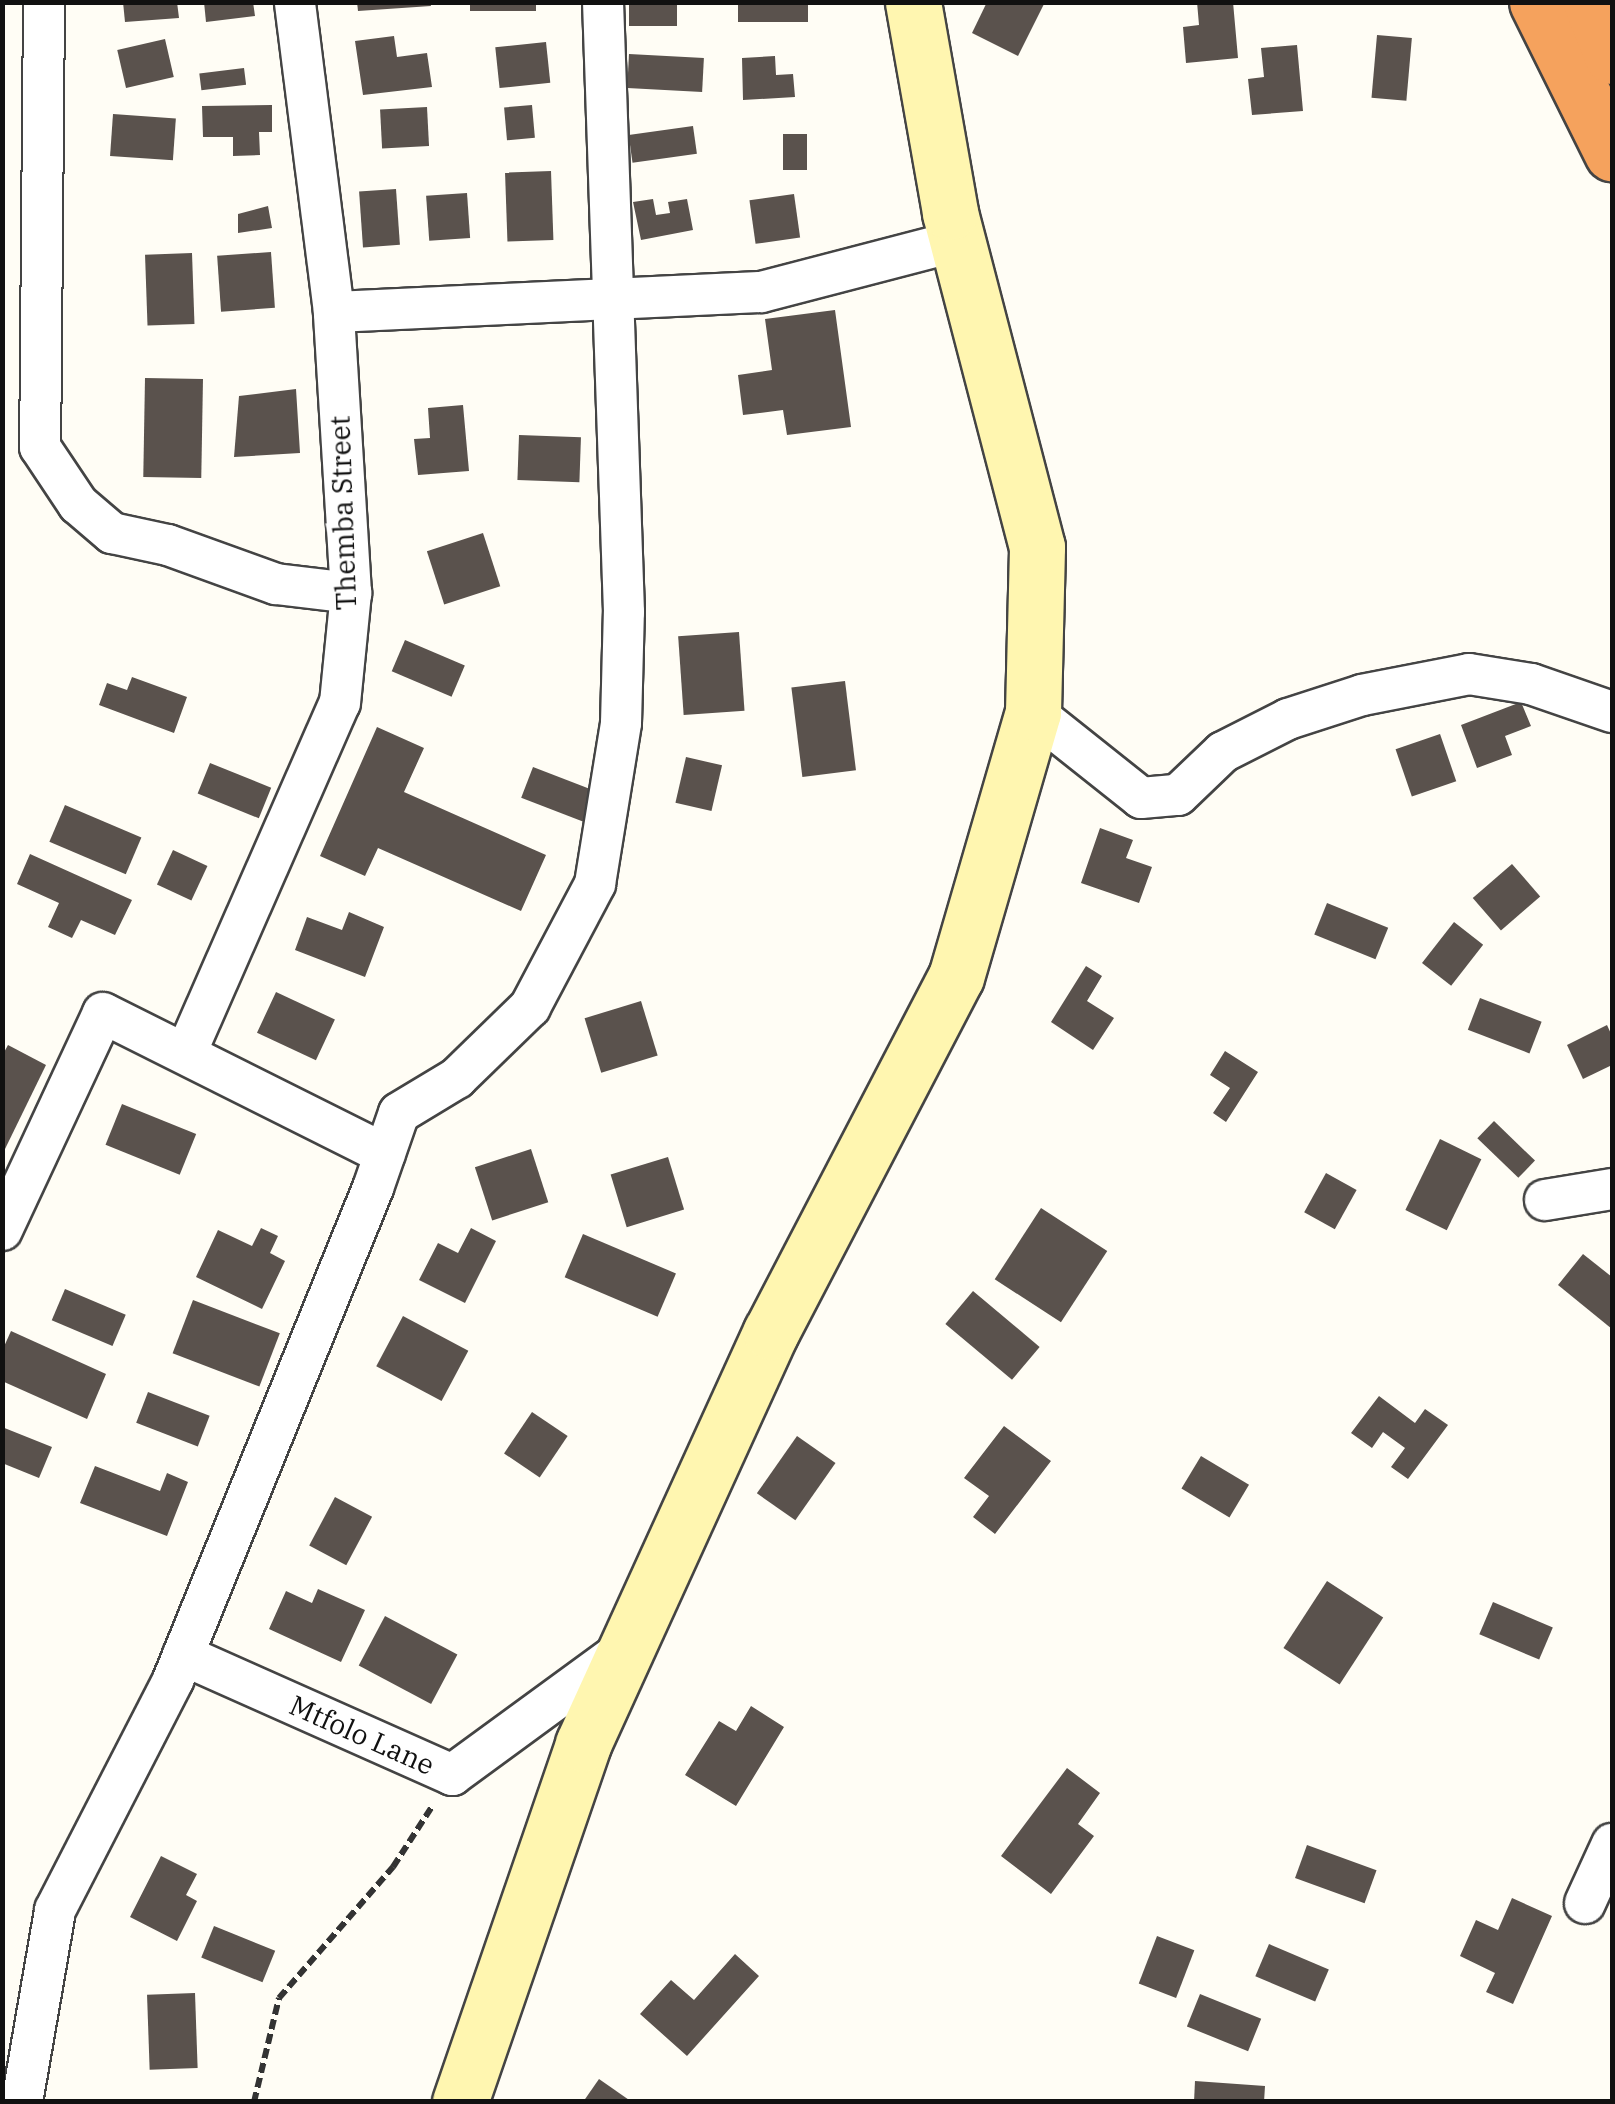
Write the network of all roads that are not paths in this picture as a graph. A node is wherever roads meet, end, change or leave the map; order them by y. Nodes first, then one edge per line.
1 (44, 2) edge
2 (295, 2) edge
3 (603, 2) edge
4 (914, 2) edge
5 (1537, 2) edge
6 (1591, 2) edge
7 (1612, 56) edge
8 (1612, 154) edge
9 (958, 241) junction
10 (615, 299) junction
11 (334, 312) junction
12 (350, 593) junction
13 (1033, 712) junction
14 (1612, 712) edge
15 (186, 1052) junction
16 (385, 1154) junction
17 (1612, 1189) edge
18 (1546, 1200) dead end
19 (2, 1230) edge
20 (627, 1647) junction
21 (182, 1655) junction
22 (1612, 1844) edge
23 (1585, 1903) dead end
24 (22, 2102) edge
25 (460, 2102) edge

1 - 12 street
2 - 11 street, Themba Street
3 - 10 street
4 - 9 street
5 - 8 highway
6 - 7 highway
9 - 10 street
9 - 13 street
10 - 11 street
10 - 16 street
11 - 12 street, Themba Street
12 - 15 street, Themba Street
13 - 14 street
13 - 20 street
15 - 16 street
15 - 19 street
16 - 21 street
17 - 18 street
20 - 21 street, Mtfolo Lane
20 - 25 street
21 - 24 street
22 - 23 street

